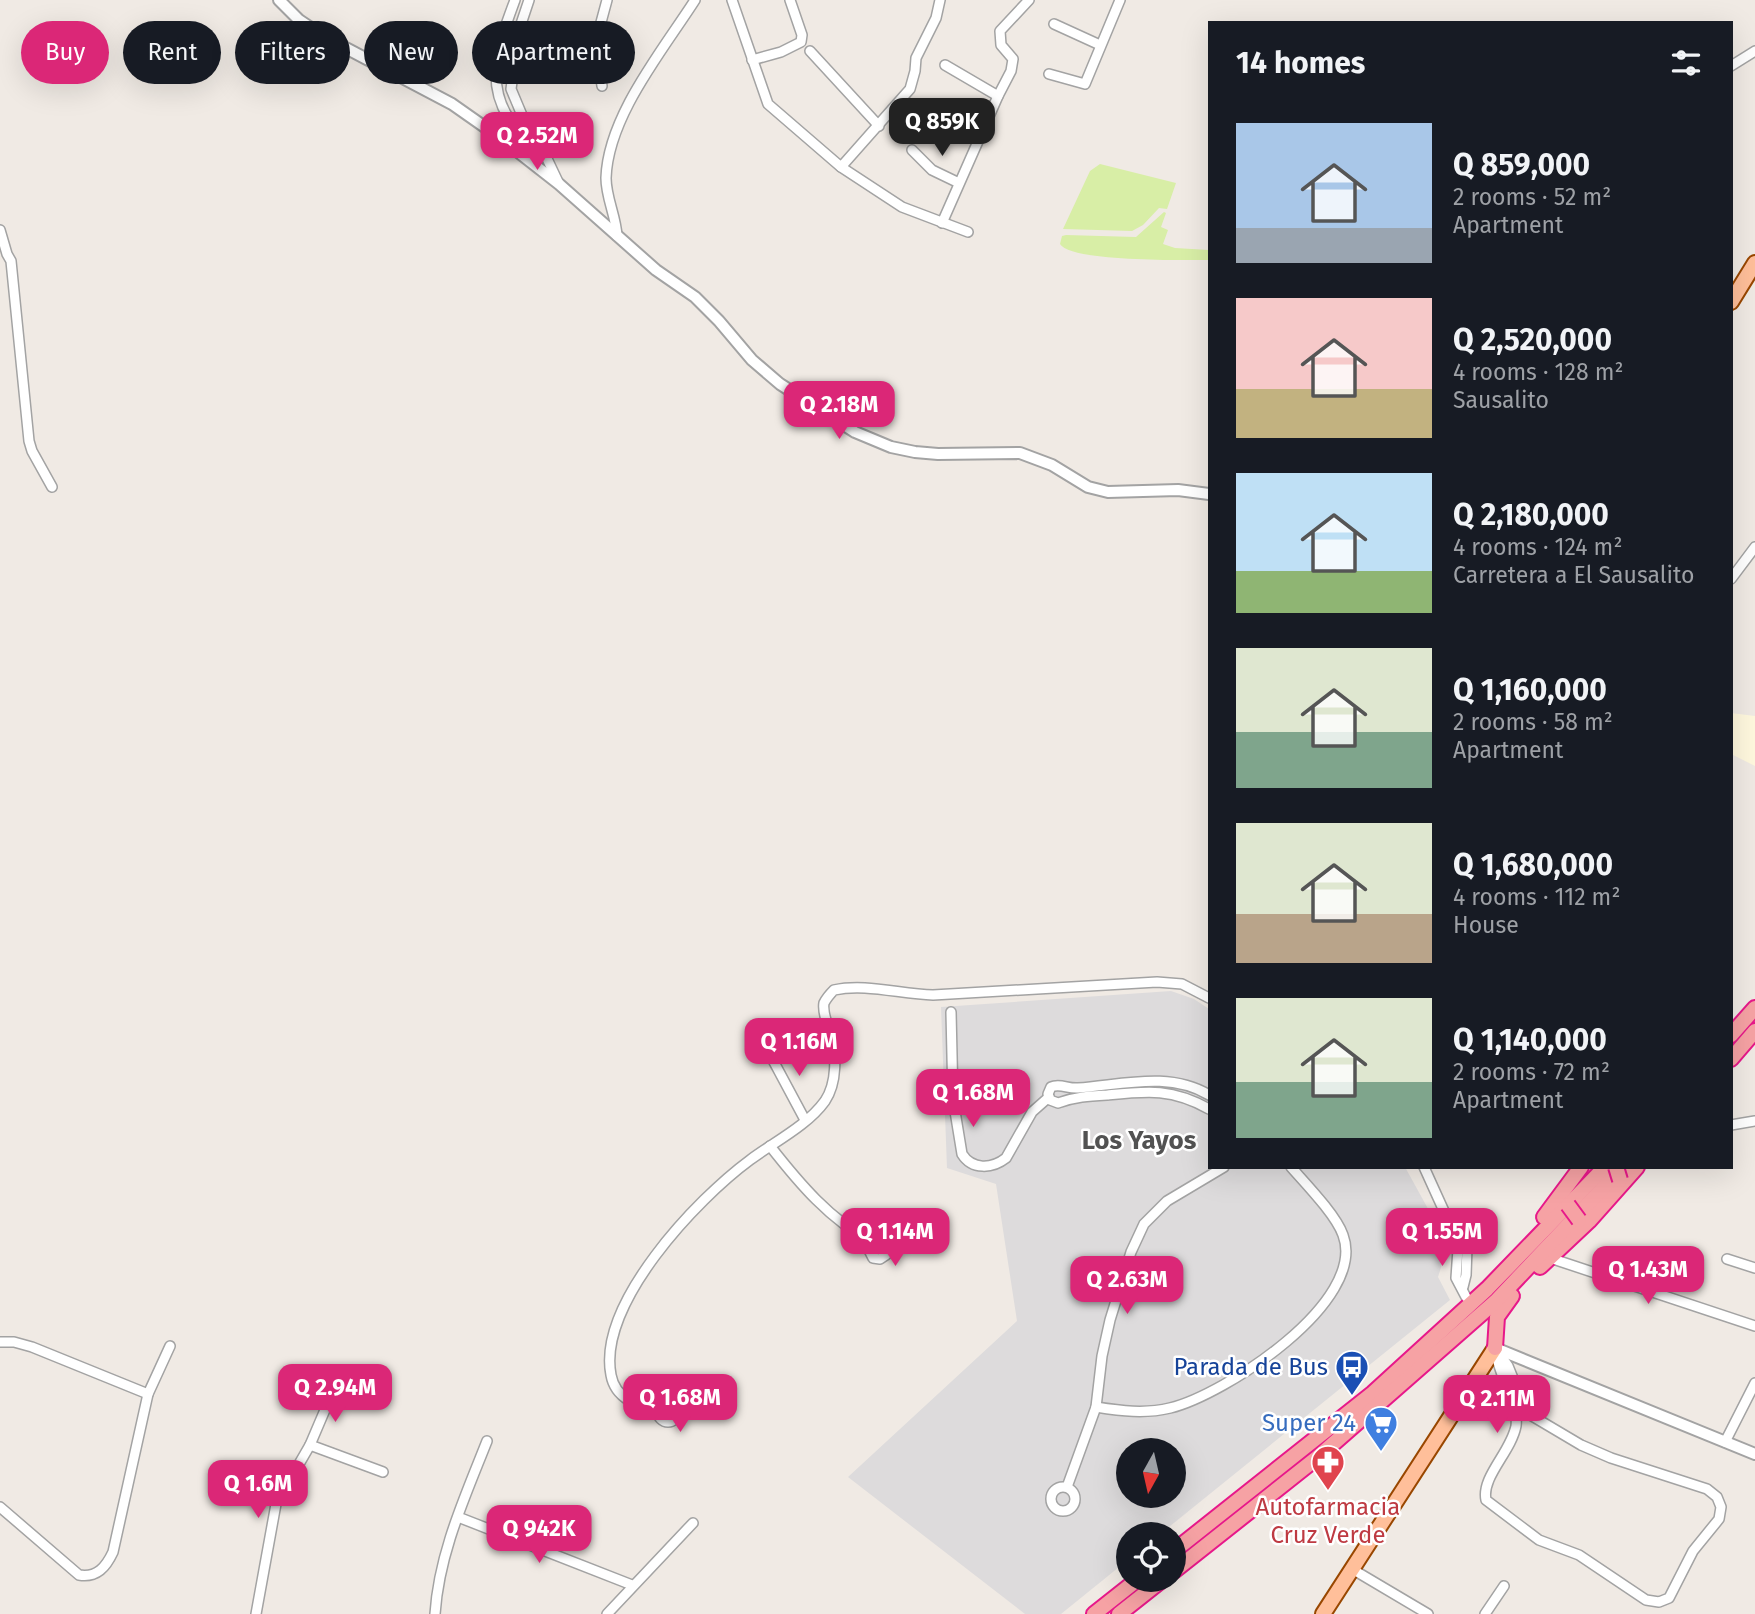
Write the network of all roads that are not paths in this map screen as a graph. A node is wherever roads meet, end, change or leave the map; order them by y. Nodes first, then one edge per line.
1 (279, 0) edge
2 (515, 0) edge
3 (529, 0) edge
4 (607, 0) edge
5 (695, 0) edge
6 (732, 0) edge
7 (790, 0) edge
8 (940, 0) edge
9 (1120, 0) edge
10 (1028, 1) edge
11 (1054, 24) dead end
12 (1100, 46) junction
13 (810, 51) dead end
14 (1755, 51) edge
15 (752, 60) junction
16 (945, 65) dead end
17 (1733, 65) edge
18 (1049, 74) dead end
19 (602, 86) dead end
20 (495, 87) junction
21 (511, 89) junction
22 (998, 96) junction
23 (512, 121) junction
24 (879, 126) junction
25 (499, 137) junction
26 (542, 148) junction
27 (912, 150) dead end
28 (841, 167) junction
29 (959, 183) junction
30 (559, 184) junction
31 (942, 223) junction
32 (0, 230) edge
33 (968, 232) dead end
34 (617, 236) junction
35 (3, 254) edge
36 (1755, 263) edge
37 (1733, 299) edge
38 (52, 487) dead end
39 (1208, 494) edge
40 (1755, 547) edge
41 (1733, 576) edge
42 (1208, 997) edge
43 (1755, 1008) edge
44 (951, 1012) dead end
45 (1755, 1030) edge
46 (1733, 1031) edge
47 (767, 1049) dead end
48 (1733, 1055) edge
49 (1208, 1094) edge
50 (1049, 1097) junction
51 (1208, 1109) edge
52 (805, 1120) junction
53 (1755, 1121) edge
54 (1733, 1124) edge
55 (770, 1146) junction
56 (1221, 1169) edge
57 (1293, 1169) edge
58 (1425, 1169) edge
59 (1580, 1169) edge
60 (1580, 1169) edge
61 (1596, 1169) edge
62 (1603, 1169) edge
63 (1620, 1175) edge
64 (1568, 1200) junction
65 (1544, 1217) junction
66 (1584, 1220) junction
67 (872, 1242) dead end
68 (1550, 1258) junction
69 (1727, 1259) dead end
70 (1755, 1268) edge
71 (1464, 1292) junction
72 (1512, 1296) junction
73 (1754, 1324) edge
74 (1477, 1329) junction
75 (0, 1342) edge
76 (170, 1346) dead end
77 (1495, 1348) junction
78 (1755, 1383) edge
79 (333, 1391) dead end
80 (1373, 1393) junction
81 (148, 1394) junction
82 (1096, 1407) junction
83 (659, 1409) dead end
84 (1527, 1413) junction
85 (1517, 1416) junction
86 (1351, 1429) junction
87 (487, 1441) dead end
88 (1725, 1442) junction
89 (310, 1445) junction
90 (1755, 1454) edge
91 (383, 1472) dead end
92 (1067, 1487) dead end
93 (0, 1507) edge
94 (457, 1517) junction
95 (693, 1523) dead end
96 (1186, 1541) edge
97 (1186, 1561) edge
98 (1352, 1569) junction
99 (632, 1585) junction
100 (1504, 1586) dead end
101 (1122, 1592) edge
102 (1147, 1592) edge
103 (256, 1614) edge
104 (435, 1614) edge
105 (607, 1614) edge
106 (1094, 1614) edge
107 (1119, 1614) edge
108 (1323, 1614) edge
109 (1428, 1614) edge
110 (1485, 1614) edge

1 - 25 street
2 - 20 street
3 - 21 street
4 - 19 street
5 - 34 street
6 - 15 street
7 - 15 street
8 - 24 street
9 - 12 street
10 - 22 street
11 - 12 street
12 - 18 street
13 - 24 street
14 - 17 street
15 - 28 street
16 - 22 street
20 - 21 street
20 - 23 street
21 - 26 street
22 - 29 street
23 - 25 street
23 - 26 street
24 - 28 street
25 - 30 street
26 - 30 street
27 - 29 street
28 - 31 street
29 - 31 street
30 - 34 street
31 - 33 street
32 - 35 street
34 - 39 street
35 - 38 street
36 - 37 main road
40 - 41 street
42 - 52 street
43 - 46 highway
44 - 50 street
45 - 48 highway
47 - 52 street
49 - 50 street
50 - 51 street
52 - 55 street
53 - 54 street
55 - 67 street
55 - 83 street
56 - 82 street
57 - 82 street
58 - 71 street
59 - 64 highway
60 - 65 highway
61 - 64 highway
62 - 80 highway
63 - 66 highway
63 - 86 highway
64 - 65 highway
64 - 66 highway, bridge
65 - 71 highway
66 - 68 highway
68 - 72 highway
68 - 73 street
69 - 70 street
71 - 80 highway
72 - 74 highway
72 - 77 highway
74 - 77 highway
74 - 86 highway
75 - 81 street
76 - 81 street
77 - 84 street
77 - 85 street
77 - 88 street
77 - 98 main road
78 - 88 street
79 - 89 street
80 - 96 highway
81 - 93 street
82 - 92 street
84 - 85 street
84 - 85 street
86 - 97 highway
87 - 94 street
88 - 90 street
89 - 91 street
89 - 103 street
94 - 99 street
94 - 104 street
95 - 99 street
98 - 108 main road
98 - 109 street
99 - 105 street
100 - 110 street
101 - 106 highway
102 - 107 highway

